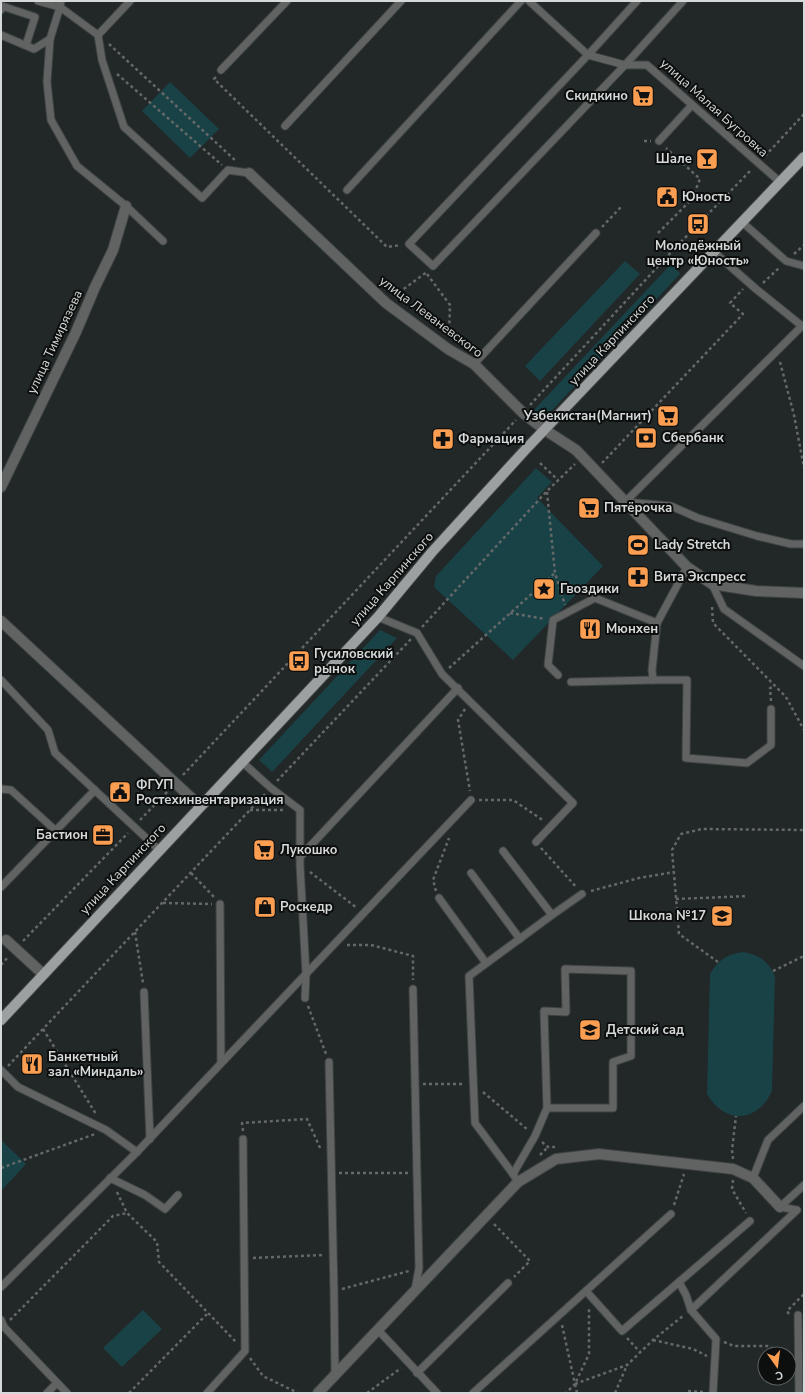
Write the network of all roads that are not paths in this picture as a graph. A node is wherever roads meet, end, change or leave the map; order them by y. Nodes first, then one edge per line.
1 (38, 1) edge
2 (130, 1) edge
3 (287, 1) edge
4 (401, 1) edge
5 (521, 1) edge
6 (529, 1) edge
7 (637, 1) edge
8 (684, 1) edge
9 (60, 4) edge
10 (1, 10) edge
11 (1, 35) edge
12 (98, 35) junction
13 (50, 39) junction
14 (26, 45) junction
15 (588, 55) junction
16 (625, 65) junction
17 (221, 70) road end
18 (692, 105) junction
19 (286, 126) dead end
20 (659, 141) road end
21 (804, 157) edge
22 (249, 173) joint
23 (780, 182) junction
24 (347, 190) dead end
25 (126, 206) junction
26 (742, 222) junction
27 (596, 233) road end
28 (162, 240) dead end
29 (714, 252) junction
30 (804, 266) edge
31 (474, 364) junction
32 (545, 430) junction
33 (1, 487) edge
34 (625, 502) junction
35 (804, 544) edge
36 (687, 567) junction
37 (712, 584) junction
38 (804, 593) edge
39 (378, 617) junction
40 (1, 621) edge
41 (657, 623) junction
42 (804, 666) edge
43 (558, 675) dead end
44 (1, 680) edge
45 (653, 680) junction
46 (571, 682) dead end
47 (458, 688) junction
48 (772, 709) road end
49 (242, 762) junction
50 (1, 789) edge
51 (95, 790) junction
52 (471, 800) road end
53 (200, 806) junction
54 (54, 830) junction
55 (536, 842) road end
56 (159, 850) junction
57 (503, 851) dead end
58 (300, 857) junction
59 (471, 873) dead end
60 (1, 887) edge
61 (582, 894) road end
62 (439, 898) road end
63 (220, 904) road end
64 (552, 915) junction
65 (520, 939) junction
66 (6, 940) dead end
67 (486, 963) junction
68 (42, 974) junction
69 (306, 974) junction
70 (413, 989) road end
71 (144, 992) road end
72 (305, 998) road end
73 (1, 1020) edge
74 (221, 1062) junction
75 (329, 1062) road end
76 (1, 1070) edge
77 (804, 1106) edge
78 (547, 1108) junction
79 (150, 1138) junction
80 (243, 1139) dead end
81 (137, 1152) junction
82 (110, 1178) junction
83 (516, 1178) junction
84 (753, 1178) junction
85 (804, 1185) edge
86 (178, 1195) dead end
87 (780, 1207) junction
88 (671, 1214) road end
89 (750, 1221) road end
90 (679, 1282) junction
91 (508, 1283) road end
92 (1, 1287) edge
93 (415, 1292) junction
94 (587, 1293) junction
95 (691, 1310) junction
96 (798, 1315) dead end
97 (2, 1323) edge
98 (378, 1330) junction
99 (417, 1372) junction
100 (335, 1376) junction
101 (58, 1383) junction
102 (47, 1393) edge
103 (67, 1393) edge
104 (207, 1393) edge
105 (318, 1393) edge
106 (437, 1393) edge
107 (473, 1393) edge
108 (712, 1393) edge
109 (799, 1393) edge

1 - 9 lane
2 - 12 lane
3 - 17 lane
4 - 19 lane
5 - 24 lane
6 - 15 lane, улица Малая Бугровка
7 - 15 lane
8 - 16 lane
9 - 12 lane
9 - 13 lane
10 - 14 lane
11 - 14 lane
12 - 22 lane
13 - 14 lane
13 - 25 lane
15 - 16 lane, улица Малая Бугровка
15 - 16 lane
16 - 18 lane, улица Малая Бугровка
18 - 20 lane
18 - 23 lane, улица Малая Бугровка
21 - 23 main road, улица Карпинского
22 - 31 street, улица Леваневского
23 - 26 main road, улица Карпинского
25 - 28 lane
25 - 33 street, улица Тимирязева
26 - 29 main road, улица Карпинского
26 - 30 lane
27 - 31 lane
29 - 32 main road, улица Карпинского
29 - 34 lane
31 - 32 street, улица Леваневского
32 - 34 street, улица Леваневского
32 - 39 main road, улица Карпинского
34 - 35 lane
34 - 36 street, улица Леваневского
36 - 37 street, улица Леваневского
36 - 41 lane
37 - 38 street
37 - 42 lane
39 - 47 lane
39 - 49 main road, улица Карпинского
40 - 53 street
41 - 43 lane
41 - 45 lane
44 - 51 lane
45 - 46 lane
45 - 48 lane
47 - 55 lane
47 - 58 lane
49 - 53 main road, улица Карпинского
49 - 58 lane
50 - 54 lane
51 - 54 lane
51 - 56 lane
52 - 69 lane
53 - 56 main road, улица Карпинского
54 - 60 lane
56 - 68 main road, улица Карпинского
57 - 64 lane
58 - 69 lane
59 - 65 lane
61 - 64 lane
62 - 67 lane
63 - 74 lane
64 - 65 lane
65 - 67 lane
66 - 68 street
67 - 83 lane
68 - 73 main road, улица Карпинского
69 - 72 lane
69 - 74 lane
70 - 93 lane
71 - 79 lane
74 - 79 lane
75 - 100 lane
76 - 81 lane
77 - 84 lane
78 - 78 lane
78 - 83 lane
79 - 81 lane
80 - 104 lane
81 - 82 lane
82 - 86 lane
82 - 92 lane
83 - 84 street
83 - 93 street
84 - 87 street
85 - 87 lane
87 - 95 lane
88 - 94 lane
89 - 90 lane
90 - 94 lane
90 - 95 lane
91 - 99 lane
93 - 98 street
94 - 107 lane
95 - 108 lane
96 - 109 lane
97 - 101 lane
98 - 99 lane
98 - 100 street
99 - 106 lane
100 - 105 street
101 - 102 lane
101 - 103 lane

